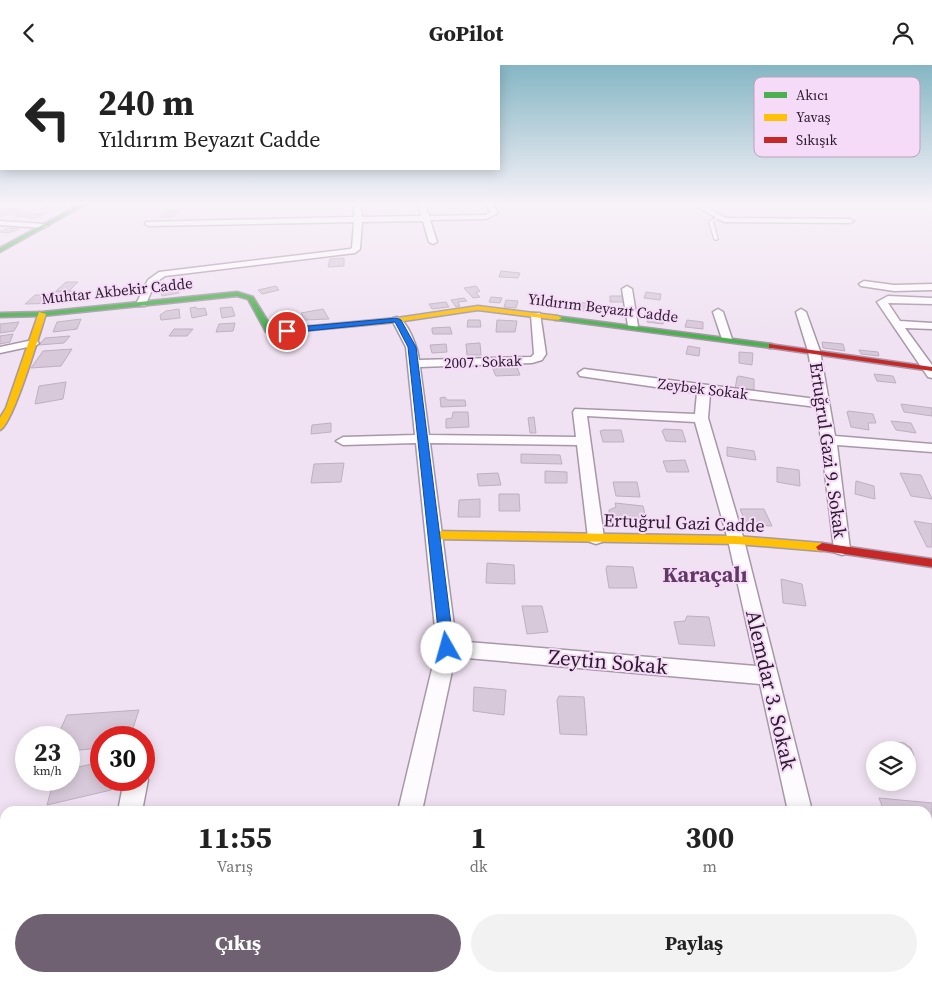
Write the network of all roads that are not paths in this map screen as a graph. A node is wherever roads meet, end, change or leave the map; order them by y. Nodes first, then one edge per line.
1 (356, 246) edge
2 (864, 284) dead end
3 (932, 287) edge
4 (627, 289) dead end
5 (932, 301) edge
6 (141, 304) junction
7 (718, 312) dead end
8 (801, 312) dead end
9 (42, 314) junction
10 (0, 315) edge
11 (536, 315) junction
12 (397, 320) junction
13 (897, 324) junction
14 (932, 325) edge
15 (633, 327) junction
16 (269, 330) joint
17 (727, 339) junction
18 (33, 343) junction
19 (0, 350) edge
20 (814, 351) junction
21 (414, 364) junction
22 (930, 370) edge
23 (584, 373) dead end
24 (704, 390) junction
25 (823, 404) junction
26 (701, 418) junction
27 (0, 427) edge
28 (423, 439) junction
29 (829, 440) junction
30 (343, 441) dead end
31 (584, 441) junction
32 (932, 448) edge
33 (434, 535) junction
34 (596, 538) junction
35 (736, 540) junction
36 (842, 549) junction
37 (932, 563) edge
38 (447, 648) junction
39 (768, 676) junction
40 (134, 791) edge
41 (131, 806) edge
42 (411, 806) edge
43 (799, 806) edge

1 - 6 street
2 - 3 street
4 - 15 street
5 - 13 street
6 - 9 street, Muhtar Akbekir Cadde
6 - 16 street, Muhtar Akbekir Cadde
7 - 17 street
8 - 20 street
9 - 10 street, Muhtar Akbekir Cadde
9 - 18 street
11 - 12 street, Yıldırım Beyazıt Cadde
11 - 15 street, Yıldırım Beyazıt Cadde
11 - 21 street, 2007. Sokak
12 - 16 street, Yıldırım Beyazıt Cadde
12 - 21 street
13 - 14 street
13 - 22 street
15 - 17 street, Yıldırım Beyazıt Cadde
17 - 20 street, Yıldırım Beyazıt Cadde
18 - 19 street
18 - 27 street
20 - 22 street, Yıldırım Beyazıt Cadde
20 - 25 street, Ertuğrul Gazi 9. Sokak
21 - 28 street
23 - 24 street, Zeybek Sokak
24 - 25 street, Zeybek Sokak
24 - 26 street
25 - 29 street, Ertuğrul Gazi 9. Sokak
26 - 31 street
26 - 35 street, Alemdar 3. Sokak
28 - 30 street
28 - 31 street
28 - 33 street
29 - 32 street
29 - 36 street, Ertuğrul Gazi 9. Sokak
31 - 34 street
33 - 34 street, Ertuğrul Gazi Cadde
33 - 38 street
34 - 35 street, Ertuğrul Gazi Cadde
35 - 36 street, Ertuğrul Gazi Cadde
35 - 39 street, Alemdar 3. Sokak
36 - 37 street, Ertuğrul Gazi Cadde
38 - 39 street, Zeytin Sokak
38 - 42 street
39 - 43 street, Alemdar 3. Sokak
40 - 41 street

